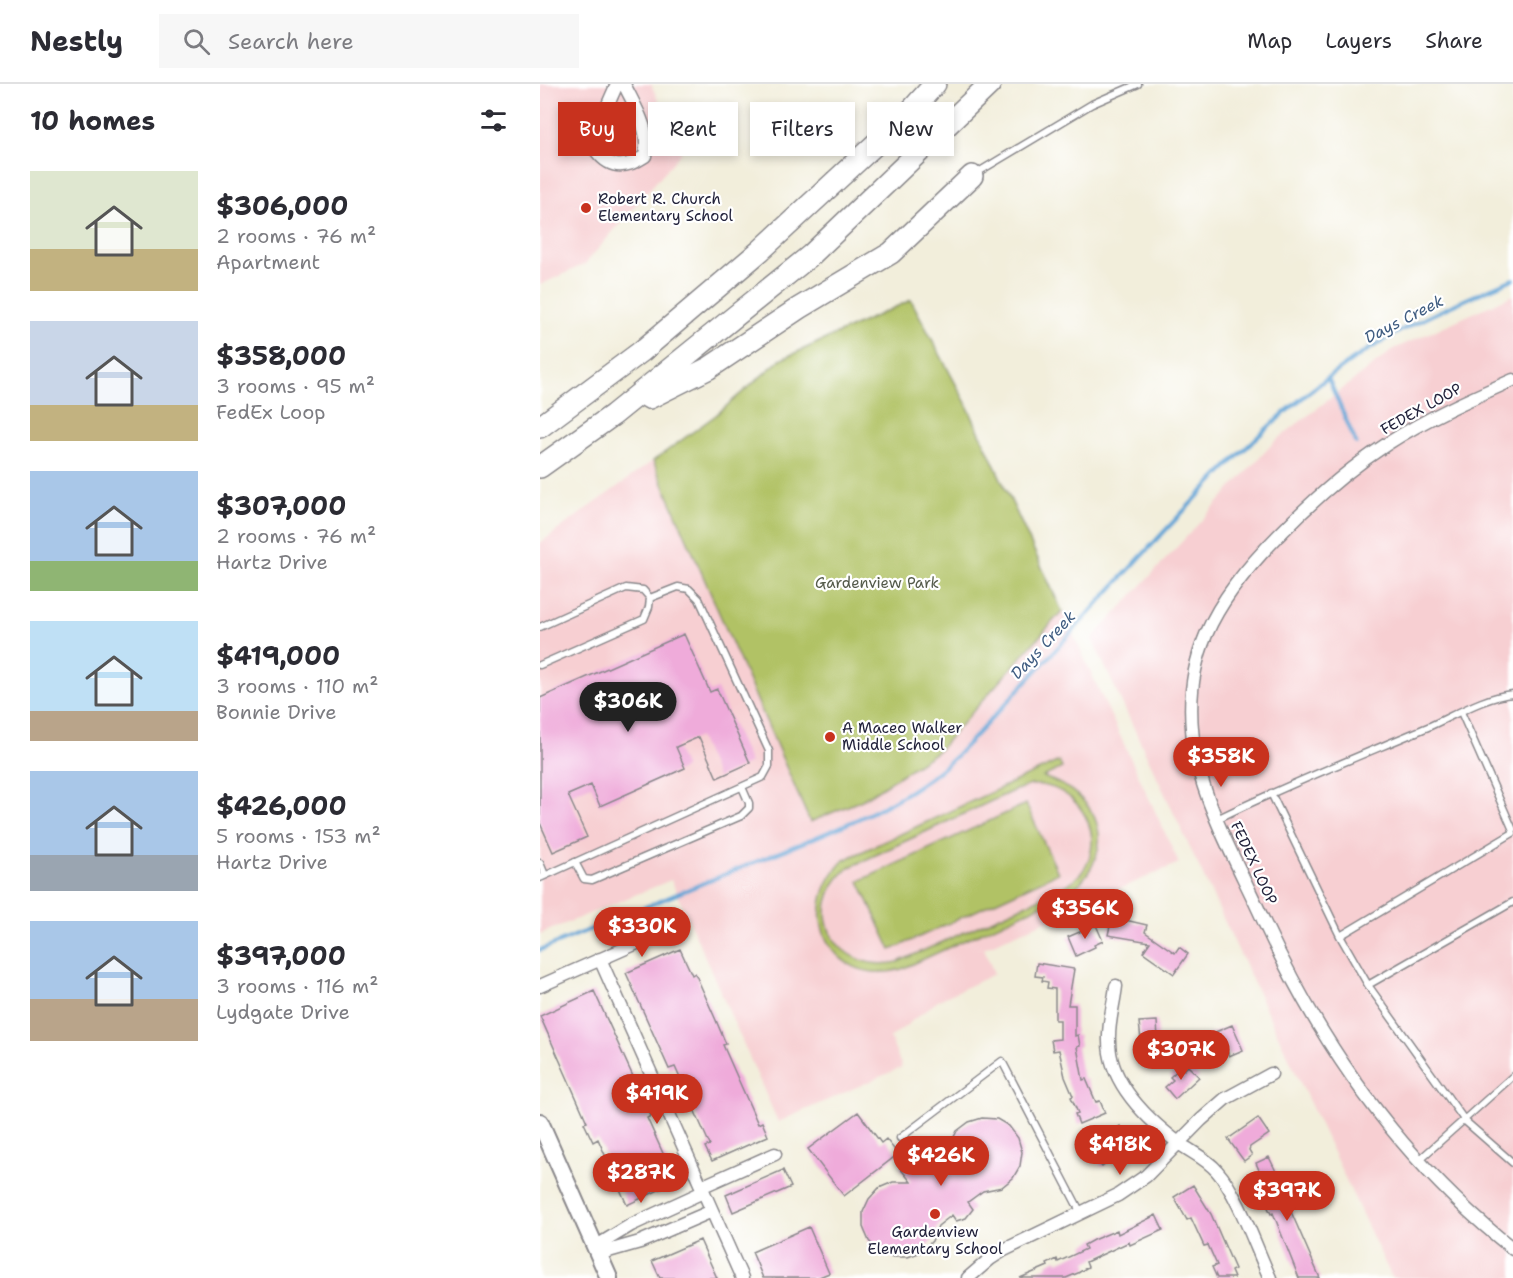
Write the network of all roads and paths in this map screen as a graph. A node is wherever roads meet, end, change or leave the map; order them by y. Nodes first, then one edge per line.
1 (617, 84) edge
2 (624, 84) edge
3 (935, 84) edge
4 (990, 84) edge
5 (1138, 84) edge
6 (972, 176) joint
7 (1513, 380) edge
8 (613, 415) junction
9 (540, 427) edge
10 (540, 467) edge
11 (650, 598) junction
12 (540, 627) edge
13 (540, 664) edge
14 (1513, 694) edge
15 (1461, 712) junction
16 (742, 787) junction
17 (1272, 793) junction
18 (1217, 819) junction
19 (1513, 831) edge
20 (575, 862) junction
21 (540, 863) edge
22 (543, 876) edge
23 (1513, 902) edge
24 (671, 928) dead end
25 (1340, 936) junction
26 (600, 959) junction
27 (1368, 985) junction
28 (540, 986) edge
29 (1116, 986) dead end
30 (1271, 1074) dead end
31 (1513, 1076) edge
32 (1465, 1121) junction
33 (540, 1122) edge
34 (900, 1138) dead end
35 (1179, 1143) junction
36 (775, 1154) dead end
37 (1418, 1161) junction
38 (1513, 1163) edge
39 (702, 1190) junction
40 (712, 1211) junction
41 (1081, 1213) junction
42 (1513, 1249) edge
43 (597, 1251) junction
44 (609, 1278) edge
45 (742, 1278) edge
46 (968, 1278) edge
47 (1270, 1278) edge

1 - 2 street
3 - 9 highway
4 - 8 highway
5 - 6 lane
6 - 8 highway
7 - 18 street, FEDEX LOOP
8 - 10 highway
11 - 12 lane
11 - 13 lane
11 - 16 lane
14 - 15 lane
15 - 17 lane
15 - 19 lane
16 - 20 lane
16 - 20 lane
17 - 18 lane
17 - 25 lane
18 - 37 street, FEDEX LOOP
19 - 25 lane
20 - 22 lane
21 - 22 lane
23 - 27 lane
24 - 26 street
25 - 27 lane
26 - 28 street
26 - 39 street
27 - 32 lane
29 - 35 street
30 - 35 street
31 - 32 lane
32 - 37 lane
32 - 38 lane
33 - 43 main road
34 - 41 lane
35 - 41 street
35 - 47 street
36 - 39 street
37 - 42 street, FEDEX LOOP
39 - 40 street
39 - 43 street
40 - 43 street
40 - 45 street
41 - 46 street
43 - 44 main road

